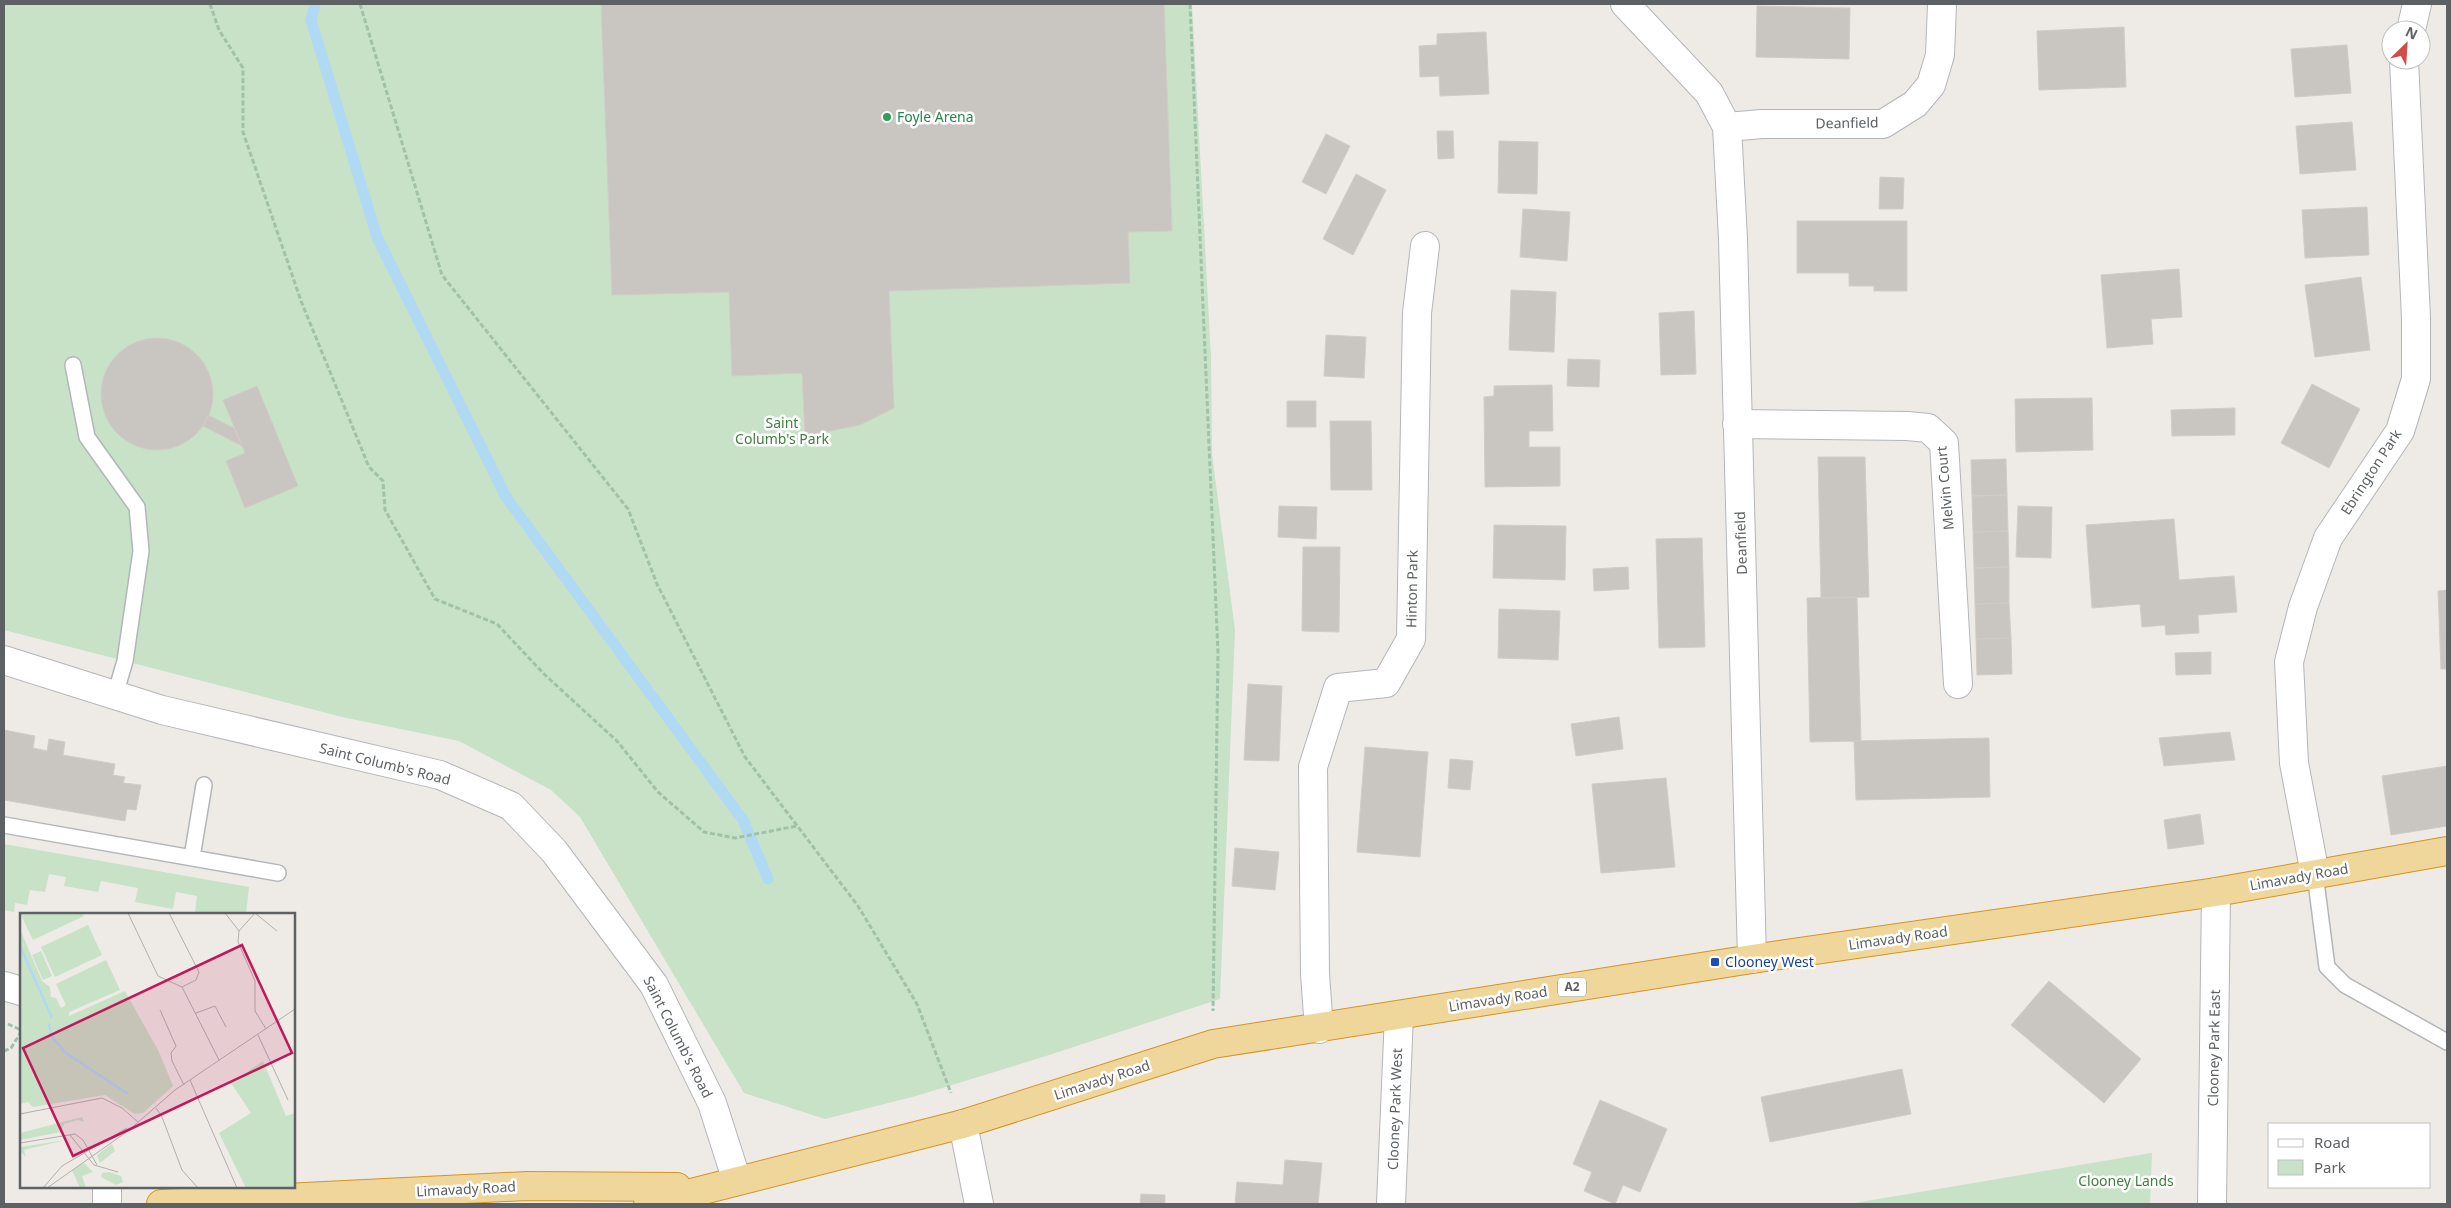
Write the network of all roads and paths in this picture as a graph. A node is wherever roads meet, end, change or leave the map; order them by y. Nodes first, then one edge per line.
1 (210, 4) edge
2 (360, 4) edge
3 (1190, 4) edge
4 (1625, 4) edge
5 (1942, 4) edge
6 (2417, 4) edge
7 (2413, 20) edge
8 (2404, 70) edge
9 (1727, 127) junction
10 (1425, 246) dead end
11 (73, 365) dead end
12 (1737, 424) junction
13 (4, 660) edge
14 (1958, 684) dead end
15 (115, 695) junction
16 (204, 785) dead end
17 (4, 826) edge
18 (797, 826) junction
19 (2447, 851) edge
20 (192, 857) junction
21 (278, 873) dead end
22 (2315, 874) junction
23 (2216, 892) junction
24 (1752, 959) junction
25 (4, 986) edge
26 (20, 991) edge
27 (1399, 1015) junction
28 (4, 1022) edge
29 (1319, 1029) junction
30 (20, 1030) edge
31 (20, 1033) edge
32 (2447, 1042) edge
33 (1212, 1044) junction
34 (4, 1051) edge
35 (963, 1124) junction
36 (724, 1184) junction
37 (107, 1188) edge
38 (168, 1200) edge
39 (107, 1204) edge
40 (648, 1204) edge
41 (979, 1204) edge
42 (1392, 1204) edge
43 (2212, 1204) edge

1 - 18 path
2 - 18 path
3 - 33 path
4 - 9 street, Deanfield
5 - 9 street, Deanfield
6 - 7 street
8 - 22 street, Ebrington Park
9 - 12 street, Deanfield
10 - 29 street, Hinton Park
11 - 15 lane
12 - 14 street, Melvin Court
12 - 24 street, Deanfield
13 - 15 street, Saint Columb's Road
15 - 36 street, Saint Columb's Road
16 - 20 lane
17 - 20 lane
18 - 35 path
19 - 22 highway, Limavady Road / A2
20 - 21 lane
22 - 23 highway, Limavady Road / A2
22 - 32 lane
23 - 24 highway, Limavady Road / A2
23 - 43 street, Clooney Park East
24 - 27 highway, Limavady Road / A2
25 - 26 street
27 - 29 highway, Limavady Road / A2
27 - 42 street, Clooney Park West
28 - 30 path
29 - 33 highway, Limavady Road / A2
31 - 34 path
33 - 35 highway, Limavady Road / A2
35 - 36 highway, Limavady Road / A2
35 - 41 street
36 - 38 highway, Limavady Road / A2
36 - 40 highway, Limavady Road / A2
37 - 39 street

